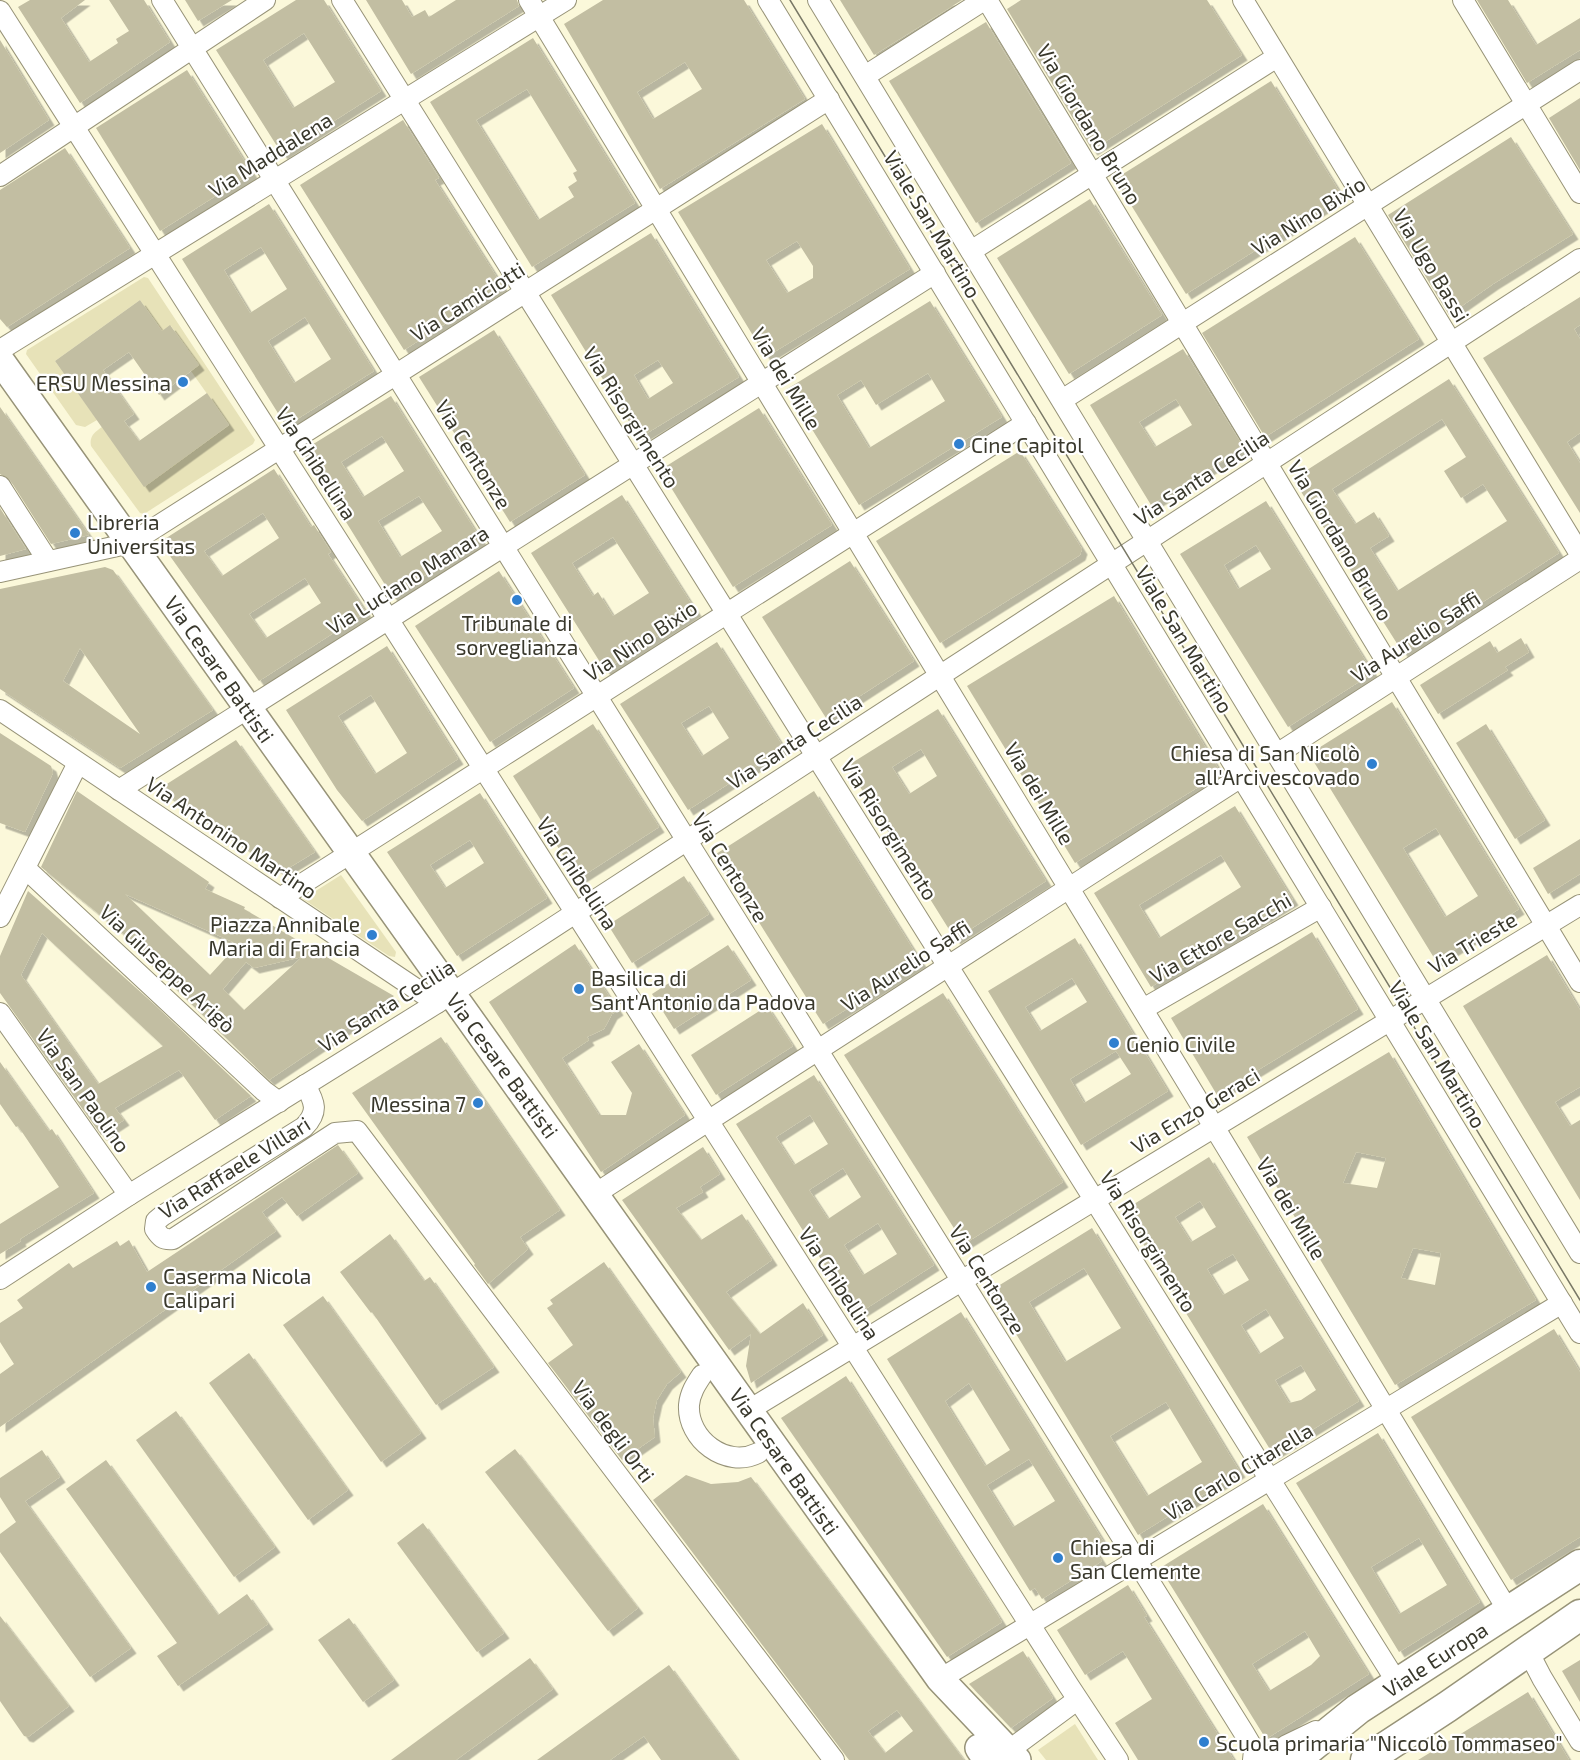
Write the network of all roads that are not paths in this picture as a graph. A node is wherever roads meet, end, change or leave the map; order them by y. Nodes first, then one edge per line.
1 (162, 0) edge
2 (265, 0) edge
3 (342, 0) edge
4 (566, 0) edge
5 (768, 0) edge
6 (818, 0) edge
7 (986, 0) edge
8 (1243, 0) edge
9 (1463, 0) edge
10 (534, 8) edge
11 (0, 11) edge
12 (192, 48) junction
13 (1277, 57) junction
14 (1580, 70) edge
15 (865, 76) junction
16 (829, 99) junction
17 (405, 100) junction
18 (1526, 104) junction
19 (74, 127) junction
20 (1092, 174) junction
21 (0, 176) edge
22 (275, 180) junction
23 (1580, 193) edge
24 (1367, 205) junction
25 (656, 209) junction
26 (971, 251) junction
27 (155, 254) junction
28 (1580, 259) edge
29 (935, 273) junction
30 (525, 292) junction
31 (1182, 323) junction
32 (1451, 343) junction
33 (0, 350) edge
34 (0, 360) edge
35 (396, 375) junction
36 (762, 383) junction
37 (0, 385) edge
38 (1062, 400) junction
39 (1026, 423) junction
40 (279, 449) junction
41 (1267, 463) junction
42 (633, 464) junction
43 (0, 486) edge
44 (853, 533) junction
45 (1147, 541) junction
46 (123, 546) junction
47 (503, 546) junction
48 (1580, 556) edge
49 (48, 561) junction
50 (1112, 564) junction
51 (0, 572) edge
52 (727, 613) junction
53 (388, 619) junction
54 (940, 675) junction
55 (1396, 677) junction
56 (597, 696) junction
57 (0, 710) edge
58 (242, 712) junction
59 (1277, 754) junction
60 (816, 756) junction
61 (78, 763) junction
62 (483, 768) junction
63 (1241, 777) junction
64 (119, 790) junction
65 (686, 840) junction
66 (344, 857) junction
67 (25, 868) junction
68 (1069, 888) junction
69 (280, 898) junction
70 (1580, 905) edge
71 (1321, 907) junction
72 (575, 912) junction
73 (0, 917) edge
74 (1546, 925) junction
75 (948, 966) junction
76 (1580, 982) edge
77 (444, 998) junction
78 (1425, 999) junction
79 (1143, 1010) junction
80 (0, 1013) edge
81 (1389, 1020) junction
82 (818, 1050) junction
83 (305, 1085) junction
84 (279, 1102) junction
85 (708, 1121) junction
86 (1215, 1127) junction
87 (357, 1131) joint
88 (595, 1194) junction
89 (129, 1195) junction
90 (1094, 1200) junction
91 (1580, 1253) edge
92 (0, 1279) edge
93 (961, 1281) junction
94 (1562, 1303) junction
95 (1580, 1333) edge
96 (852, 1347) junction
97 (702, 1375) junction
98 (1387, 1409) junction
99 (749, 1410) junction
100 (758, 1453) junction
101 (1270, 1480) junction
102 (1136, 1561) junction
103 (1580, 1565) edge
104 (1509, 1612) junction
105 (1580, 1615) edge
106 (1030, 1625) junction
107 (1528, 1651) junction
108 (940, 1679) junction
109 (1398, 1684) junction
110 (1077, 1700) junction
111 (1358, 1709) junction
112 (1580, 1741) edge
113 (997, 1756) edge
114 (834, 1760) edge
115 (1118, 1760) edge
116 (1253, 1760) edge
117 (1264, 1760) edge
118 (1295, 1760) edge
119 (1366, 1760) edge

1 - 12 street, Via Centonze
2 - 12 street
3 - 17 street, Via Risorgimento
4 - 10 street, Via Maddalena
5 - 16 street, Viale San Martino
6 - 15 street, Viale San Martino
7 - 15 street
7 - 20 street, Via Giordano Bruno
8 - 13 street, Via Ugo Bassi
9 - 18 street
10 - 17 street, Via Maddalena
10 - 25 street, Via dei Mille
11 - 19 street, Via Ghibellina
12 - 19 street
12 - 22 street, Via Centonze
13 - 20 street
13 - 24 street, Via Ugo Bassi
14 - 18 street, Via Nino Bixio
15 - 26 street, Viale San Martino
16 - 25 street, Via Camiciotti
16 - 29 street, Viale San Martino
17 - 22 street, Via Maddalena
17 - 30 street, Via Risorgimento
18 - 23 street
18 - 24 street, Via Nino Bixio
19 - 21 street
19 - 27 street, Via Ghibellina
20 - 26 street
20 - 31 street, Via Giordano Bruno
22 - 27 street, Via Maddalena
22 - 35 street, Via Centonze
24 - 31 street, Via Nino Bixio
24 - 32 street, Via Ugo Bassi
25 - 30 street, Via Camiciotti
25 - 36 street, Via dei Mille
26 - 38 street, Viale San Martino
27 - 33 street, Via Maddalena
27 - 40 street, Via Ghibellina
28 - 32 street, Via Santa Cecilia
29 - 36 street, Via Luciano Manara
29 - 39 street, Viale San Martino
30 - 35 street, Via Camiciotti
30 - 42 street, Via Risorgimento
31 - 38 street, Via Nino Bixio
31 - 41 street, Via Giordano Bruno
32 - 41 street, Via Santa Cecilia
32 - 48 street, Via Ugo Bassi
34 - 46 main road, Via Cesare Battisti
35 - 40 street, Via Camiciotti
35 - 47 street, Via Centonze
36 - 42 street, Via Luciano Manara
36 - 44 street, Via dei Mille
37 - 46 main road, Via Cesare Battisti
38 - 45 street, Viale San Martino
39 - 44 street, Via Nino Bixio
39 - 50 street, Viale San Martino
40 - 46 street, Via Camiciotti
40 - 53 street, Via Ghibellina
41 - 45 street, Via Santa Cecilia
41 - 55 street, Via Giordano Bruno
42 - 47 street, Via Luciano Manara
42 - 52 street, Via Risorgimento
43 - 49 street
44 - 52 street, Via Nino Bixio
44 - 54 street, Via dei Mille
45 - 50 street, Via Santa Cecilia
45 - 59 street, Viale San Martino
46 - 49 street
46 - 58 main road, Via Cesare Battisti
47 - 53 street, Via Luciano Manara
47 - 56 street, Via Centonze
48 - 55 street, Via Aurelio Saffi
49 - 51 street
50 - 54 street, Via Santa Cecilia
50 - 63 street, Viale San Martino
52 - 56 street, Via Nino Bixio
52 - 60 street, Via Risorgimento
53 - 58 street, Via Luciano Manara
53 - 62 street, Via Ghibellina
54 - 60 street, Via Santa Cecilia
54 - 68 street, Via dei Mille
55 - 59 street, Via Aurelio Saffi
55 - 74 street, Via Giordano Bruno
56 - 62 street, Via Nino Bixio
56 - 65 street, Via Centonze
57 - 61 street, Via Antonino Martino
58 - 64 street, Via Luciano Manara
58 - 66 main road, Via Cesare Battisti
59 - 78 street, Viale San Martino
60 - 65 street, Via Santa Cecilia
60 - 75 street, Via Risorgimento
61 - 64 street, Via Antonino Martino
61 - 67 street
62 - 66 street, Via Nino Bixio
62 - 72 street, Via Ghibellina
63 - 68 street, Via Aurelio Saffi
63 - 71 street, Viale San Martino
64 - 69 street, Via Antonino Martino
65 - 72 street, Via Santa Cecilia
65 - 82 street, Via Centonze
66 - 69 street, Via Nino Bixio
66 - 77 main road, Via Cesare Battisti
67 - 73 street
67 - 84 street, Via Giuseppe Arigò
68 - 75 street, Via Aurelio Saffi
68 - 79 street, Via dei Mille
69 - 77 street, Via Antonino Martino
70 - 74 street, Via Trieste
71 - 79 street, Via Ettore Sacchi
71 - 81 street, Viale San Martino
72 - 77 street, Via Santa Cecilia
72 - 85 street, Via Ghibellina
74 - 76 street, Via Giordano Bruno
74 - 78 street, Via Trieste
75 - 82 street, Via Aurelio Saffi
75 - 90 street, Via Risorgimento
77 - 83 street, Via Santa Cecilia
77 - 88 main road, Via Cesare Battisti
77 - 97 main road, Via Cesare Battisti
78 - 81 street, Via Trieste
78 - 91 street, Viale San Martino
79 - 86 street, Via dei Mille
80 - 89 street, Via San Paolino
81 - 86 street, Via Enzo Geraci
81 - 94 street, Viale San Martino
82 - 85 street, Via Aurelio Saffi
82 - 93 street, Via Centonze
83 - 84 street, Via Santa Cecilia
83 - 87 street, Via Raffaele Villari
84 - 89 street, Via Santa Cecilia
85 - 88 street, Via Aurelio Saffi
85 - 96 street, Via Ghibellina
86 - 90 street, Via Enzo Geraci
86 - 98 street, Via dei Mille
87 - 114 street, Via degli Orti
88 - 99 main road, Via Cesare Battisti
89 - 92 street, Via Santa Cecilia
90 - 93 street, Via Enzo Geraci
90 - 101 street, Via Risorgimento
93 - 96 street, Via Enzo Geraci
93 - 102 street, Via Centonze
94 - 95 street, Viale San Martino
94 - 98 street, Via Carlo Citarella
96 - 99 street, Via Enzo Geraci
96 - 106 street, Via Ghibellina
97 - 100 main road, Via Cesare Battisti
97 - 100 street
98 - 101 street, Via Carlo Citarella
98 - 104 street, Via dei Mille
99 - 108 main road, Via Cesare Battisti
100 - 113 main road, Via Cesare Battisti
101 - 102 street, Via Carlo Citarella
101 - 109 street, Via Risorgimento
102 - 106 street, Via Carlo Citarella
102 - 116 street, Via Centonze
103 - 104 main road, Viale Europa
104 - 109 main road, Viale Europa
105 - 107 main road
106 - 108 street, Via Carlo Citarella
106 - 110 street, Via Ghibellina
107 - 112 street
107 - 119 main road
108 - 113 main road, Via Cesare Battisti
109 - 111 main road, Viale Europa
110 - 113 street
110 - 115 street, Via Ghibellina
111 - 117 street
111 - 118 main road, Viale Europa

